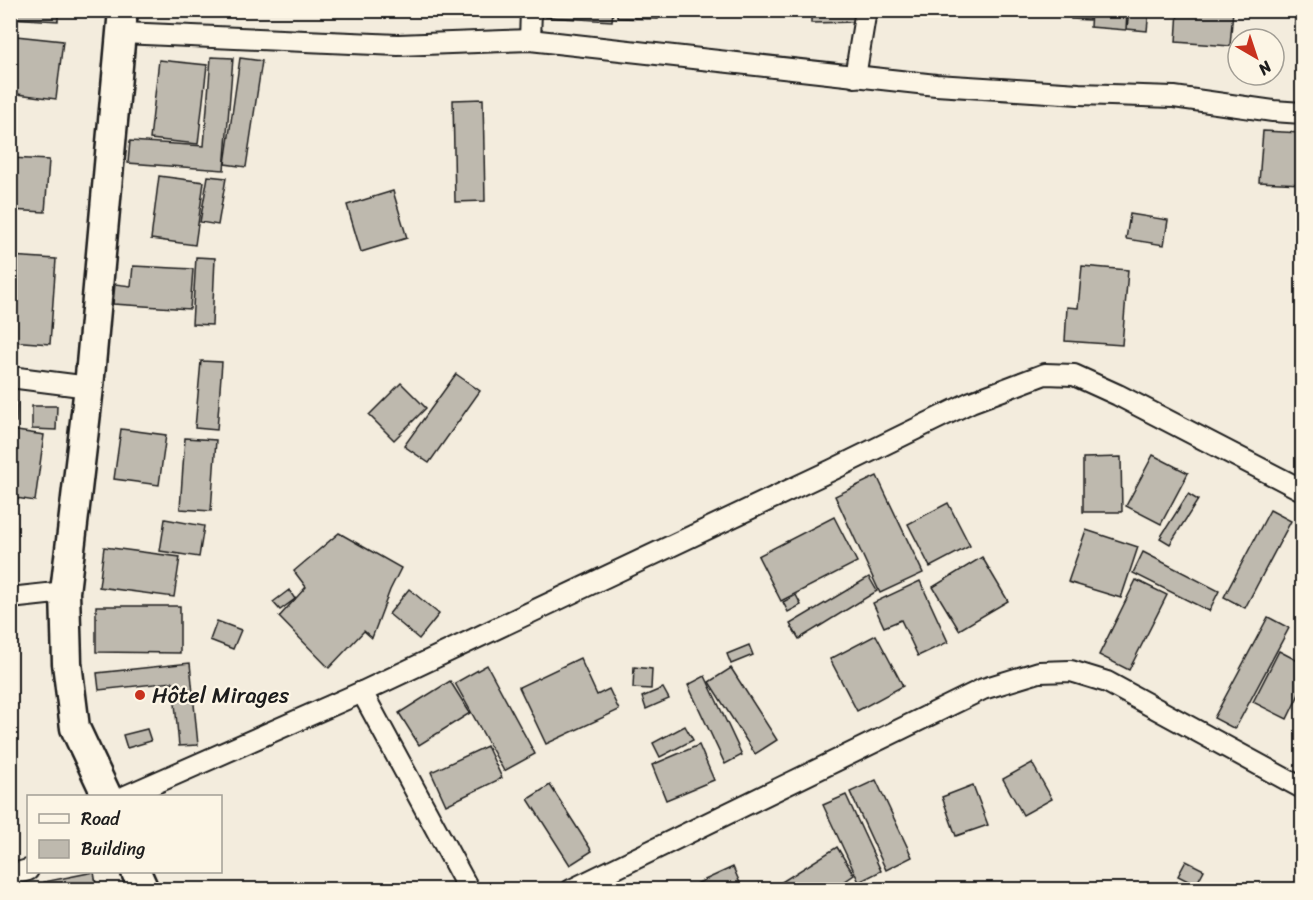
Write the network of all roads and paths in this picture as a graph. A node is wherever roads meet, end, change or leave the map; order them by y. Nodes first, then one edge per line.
1 (531, 10) edge
2 (866, 10) edge
3 (122, 22) edge
4 (530, 39) junction
5 (855, 77) junction
6 (1302, 113) edge
7 (10, 377) edge
8 (89, 387) junction
9 (1302, 490) edge
10 (65, 592) junction
11 (10, 598) edge
12 (362, 692) junction
13 (1302, 788) edge
14 (107, 795) edge
15 (128, 795) edge
16 (27, 870) edge
17 (136, 873) edge
18 (10, 875) edge
19 (144, 890) edge
20 (469, 890) edge
21 (571, 890) edge

1 - 4 street
2 - 5 street
3 - 4 street
3 - 8 street
4 - 5 street
5 - 6 street
7 - 8 street
8 - 10 street
9 - 12 street
10 - 11 street
10 - 14 street
12 - 15 street
12 - 20 street
13 - 21 street
16 - 18 street
17 - 19 street

